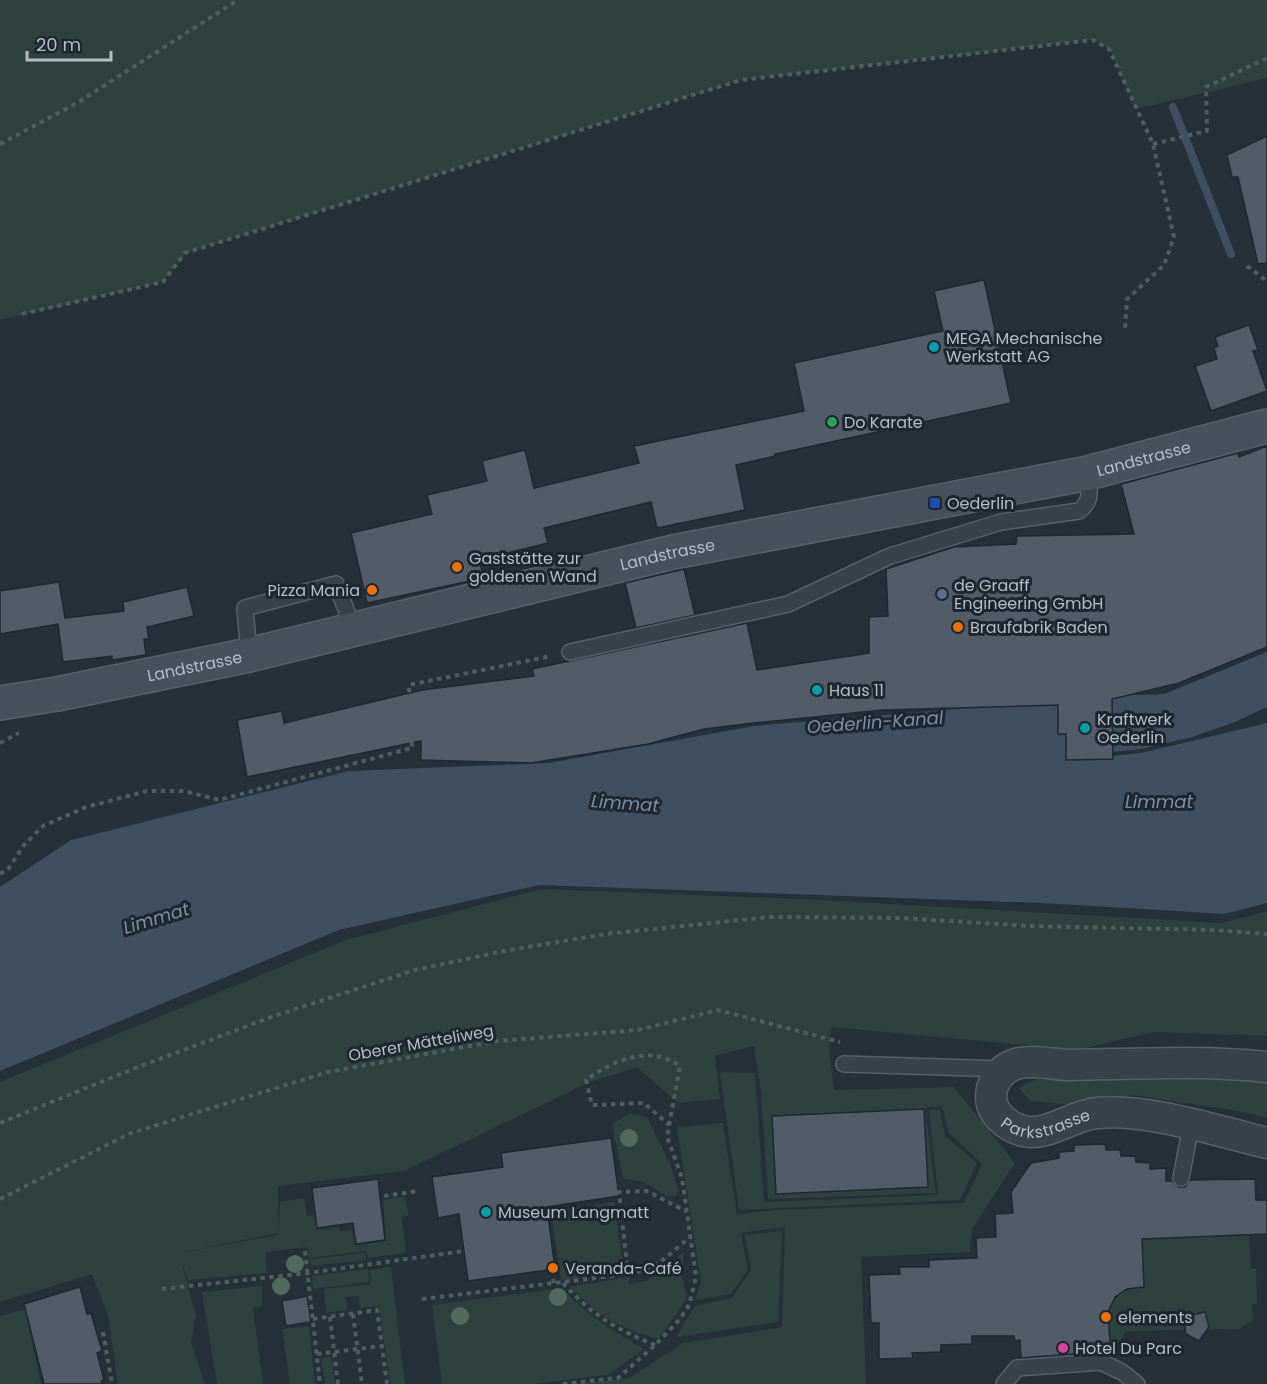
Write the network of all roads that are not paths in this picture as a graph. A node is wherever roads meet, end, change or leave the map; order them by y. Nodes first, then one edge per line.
1 (1267, 426) edge
2 (1088, 473) junction
3 (354, 630) junction
4 (570, 652) road end
5 (249, 655) junction
6 (0, 703) edge
7 (844, 1064) road end
8 (1267, 1067) edge
9 (1005, 1069) junction
10 (1191, 1125) junction
11 (1267, 1143) edge
12 (1181, 1178) dead end
13 (1004, 1384) edge
14 (1137, 1384) edge

1 - 2 main road, Landstrasse
2 - 3 main road, Landstrasse
2 - 4 lane
3 - 5 main road, Landstrasse
3 - 5 lane
5 - 6 main road, Landstrasse
7 - 9 lane
8 - 9 street
9 - 10 street, Parkstrasse
10 - 11 street, Parkstrasse
10 - 12 lane
13 - 14 lane

